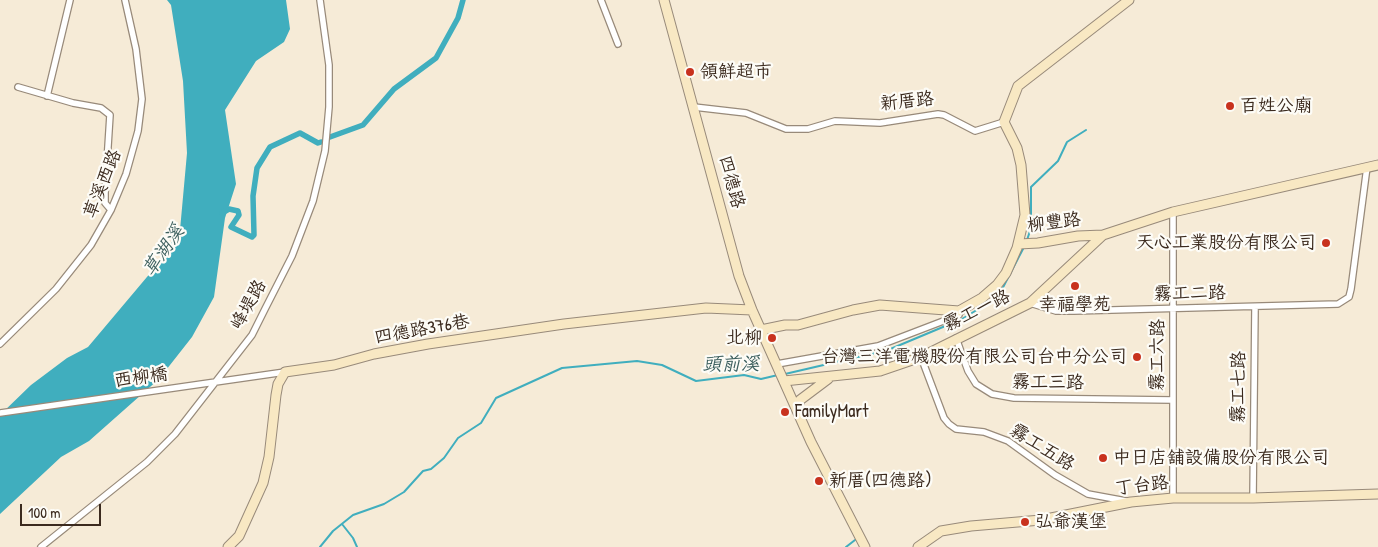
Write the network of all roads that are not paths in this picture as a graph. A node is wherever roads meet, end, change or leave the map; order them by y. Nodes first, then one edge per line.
1 (70, 0) edge
2 (125, 0) edge
3 (320, 0) edge
4 (601, 0) edge
5 (664, 0) edge
6 (1129, 0) edge
7 (618, 44) dead end
8 (18, 87) dead end
9 (47, 96) junction
10 (694, 106) junction
11 (1004, 122) junction
12 (1378, 164) edge
13 (1368, 167) junction
14 (111, 210) junction
15 (1173, 212) junction
16 (1103, 235) junction
17 (1019, 244) junction
18 (1030, 303) junction
19 (1255, 307) junction
20 (1174, 309) junction
21 (752, 310) junction
22 (959, 311) junction
23 (761, 330) junction
24 (956, 338) junction
25 (0, 344) edge
26 (921, 357) junction
27 (778, 367) junction
28 (285, 372) junction
29 (830, 378) junction
30 (783, 380) junction
31 (216, 381) junction
32 (1172, 400) junction
33 (797, 409) junction
34 (0, 413) edge
35 (1378, 494) edge
36 (1173, 498) junction
37 (1253, 498) junction
38 (1131, 502) junction
39 (41, 547) edge
40 (228, 547) edge
41 (865, 547) edge
42 (918, 547) edge

1 - 9 street
2 - 14 street, 草溪西路
3 - 31 street, 峰堤路
4 - 7 street
5 - 10 street, 四德路
6 - 11 street
8 - 9 street
9 - 14 street
10 - 11 street, 新厝路
10 - 21 street, 四德路
11 - 17 street
12 - 13 street, 柳豐路
13 - 15 street, 柳豐路
13 - 19 street, 霧工二路
14 - 25 street, 草溪西路
15 - 16 street, 柳豐路
15 - 20 street, 霧工六路
16 - 17 street, 柳豐路
16 - 18 street, 霧工一路
17 - 22 street, 柳豐路
18 - 20 street, 霧工二路
18 - 24 street, 霧工一路
19 - 20 street, 霧工二路
19 - 37 street, 霧工七路
20 - 32 street, 霧工六路
21 - 23 street, 四德路
21 - 28 street, 四德路376巷
22 - 23 street
22 - 27 street
23 - 27 street, 四德路
24 - 26 street, 霧工一路
24 - 32 street, 霧工三路
26 - 29 street, 霧工一路
26 - 38 street, 霧工五路
27 - 30 street, 四德路
28 - 31 street, 西柳橋
28 - 40 street
29 - 30 street, 霧工一路
29 - 33 street
30 - 33 street
31 - 34 street, 西柳橋
31 - 39 street, 峰堤路
32 - 36 street, 霧工六路
33 - 41 street
35 - 37 street, 丁台路
36 - 37 street, 丁台路
36 - 38 street, 丁台路
38 - 42 street, 丁台路

